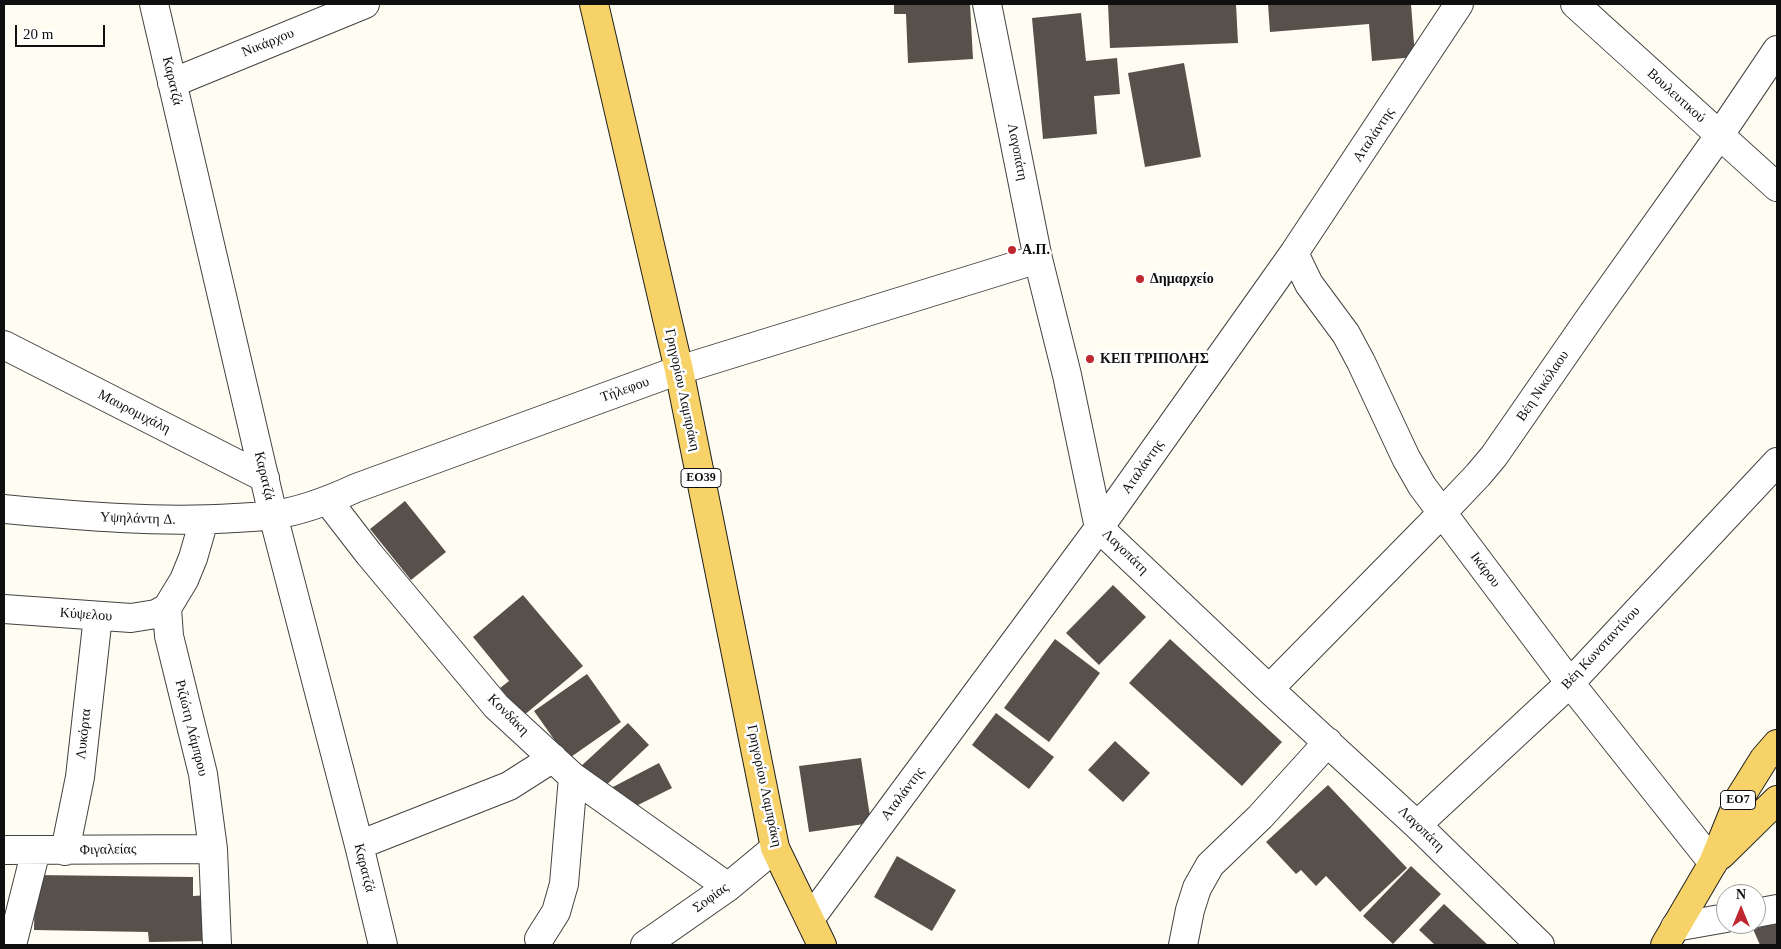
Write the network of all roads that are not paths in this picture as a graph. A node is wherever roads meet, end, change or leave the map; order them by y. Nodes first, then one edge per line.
1 (154, 4) edge
2 (364, 4) edge
3 (594, 4) edge
4 (987, 4) edge
5 (1459, 4) edge
6 (1575, 4) edge
7 (1777, 50) edge
8 (172, 83) junction
9 (1719, 136) junction
10 (1777, 187) edge
11 (1294, 253) junction
12 (1038, 259) junction
13 (4, 345) edge
14 (679, 370) junction
15 (1777, 462) edge
16 (264, 478) junction
17 (328, 501) junction
18 (4, 509) edge
19 (1441, 514) junction
20 (273, 515) junction
21 (204, 520) junction
22 (1099, 528) junction
23 (167, 608) junction
24 (4, 609) edge
25 (98, 616) junction
26 (1570, 682) junction
27 (1269, 689) junction
28 (1328, 742) junction
29 (1777, 744) edge
30 (553, 758) junction
31 (573, 777) junction
32 (1777, 800) edge
33 (1417, 825) junction
34 (359, 845) junction
35 (776, 848) junction
36 (213, 849) junction
37 (4, 850) edge
38 (36, 850) junction
39 (65, 851) junction
40 (1713, 864) junction
41 (728, 887) junction
42 (810, 919) junction
43 (1716, 921) edge
44 (1670, 936) edge
45 (539, 939) dead end
46 (12, 945) edge
47 (217, 945) edge
48 (383, 945) edge
49 (645, 945) edge
50 (822, 945) edge
51 (1184, 945) edge
52 (1540, 945) edge

1 - 8 street, Καρατζά
2 - 8 street, Νικάρχου
3 - 14 main road, Γρηγορίου Λαμπράκη / ΕΟ39
4 - 12 street, Λαγοπάτη
5 - 11 street, Αταλάντης
6 - 9 street, Βουλευτικού
7 - 9 street, Βέη Νικόλαου
8 - 16 street, Καρατζά
9 - 10 street, Βουλευτικού
9 - 19 street, Βέη Νικόλαου
11 - 19 street, Ικάρου
11 - 22 street, Αταλάντης
12 - 14 street, Τήλεφου
12 - 22 street, Λαγοπάτη
13 - 16 street, Μαυρομιχάλη
14 - 17 street, Τήλεφου
14 - 35 main road, Γρηγορίου Λαμπράκη / ΕΟ39
15 - 26 street, Βέη Κωνσταντίνου
16 - 20 street, Καρατζά
17 - 20 street, Τήλεφου
17 - 30 street, Κονδάκη
18 - 21 street, Υψηλάντη Δ.
19 - 26 street, Ικάρου
19 - 27 street, Βέη Νικόλαου
20 - 21 street, Υψηλάντη Δ.
20 - 34 street, Καρατζά
21 - 23 street
22 - 27 street, Λαγοπάτη
22 - 42 street, Αταλάντης
23 - 25 street, Κύψελου
23 - 36 street, Ριζιώτη Λάμπρου
24 - 25 street, Κύψελου
25 - 39 street, Λυκόρτα
26 - 33 street, Βέη Κωνσταντίνου
26 - 40 street, Ικάρου
27 - 28 street, Λαγοπάτη
28 - 33 street, Λαγοπάτη
28 - 51 street
29 - 40 main road, ΕΟ7
30 - 31 street, Κονδάκη
30 - 34 street
31 - 41 street, Κονδάκη
31 - 45 street
32 - 40 main road, ΕΟ7
33 - 52 street, Λαγοπάτη
34 - 48 street, Καρατζά
35 - 41 street, Σοφίας
35 - 42 main road, Γρηγορίου Λαμπράκη / ΕΟ39
36 - 39 street, Φιγαλείας
36 - 47 street, Ριζιώτη Λάμπρου
37 - 38 street, Φιγαλείας
38 - 39 street, Φιγαλείας
38 - 46 street
40 - 44 main road, ΕΟ7
41 - 49 street, Σοφίας
42 - 50 main road, Γρηγορίου Λαμπράκη / ΕΟ39
43 - 44 street

